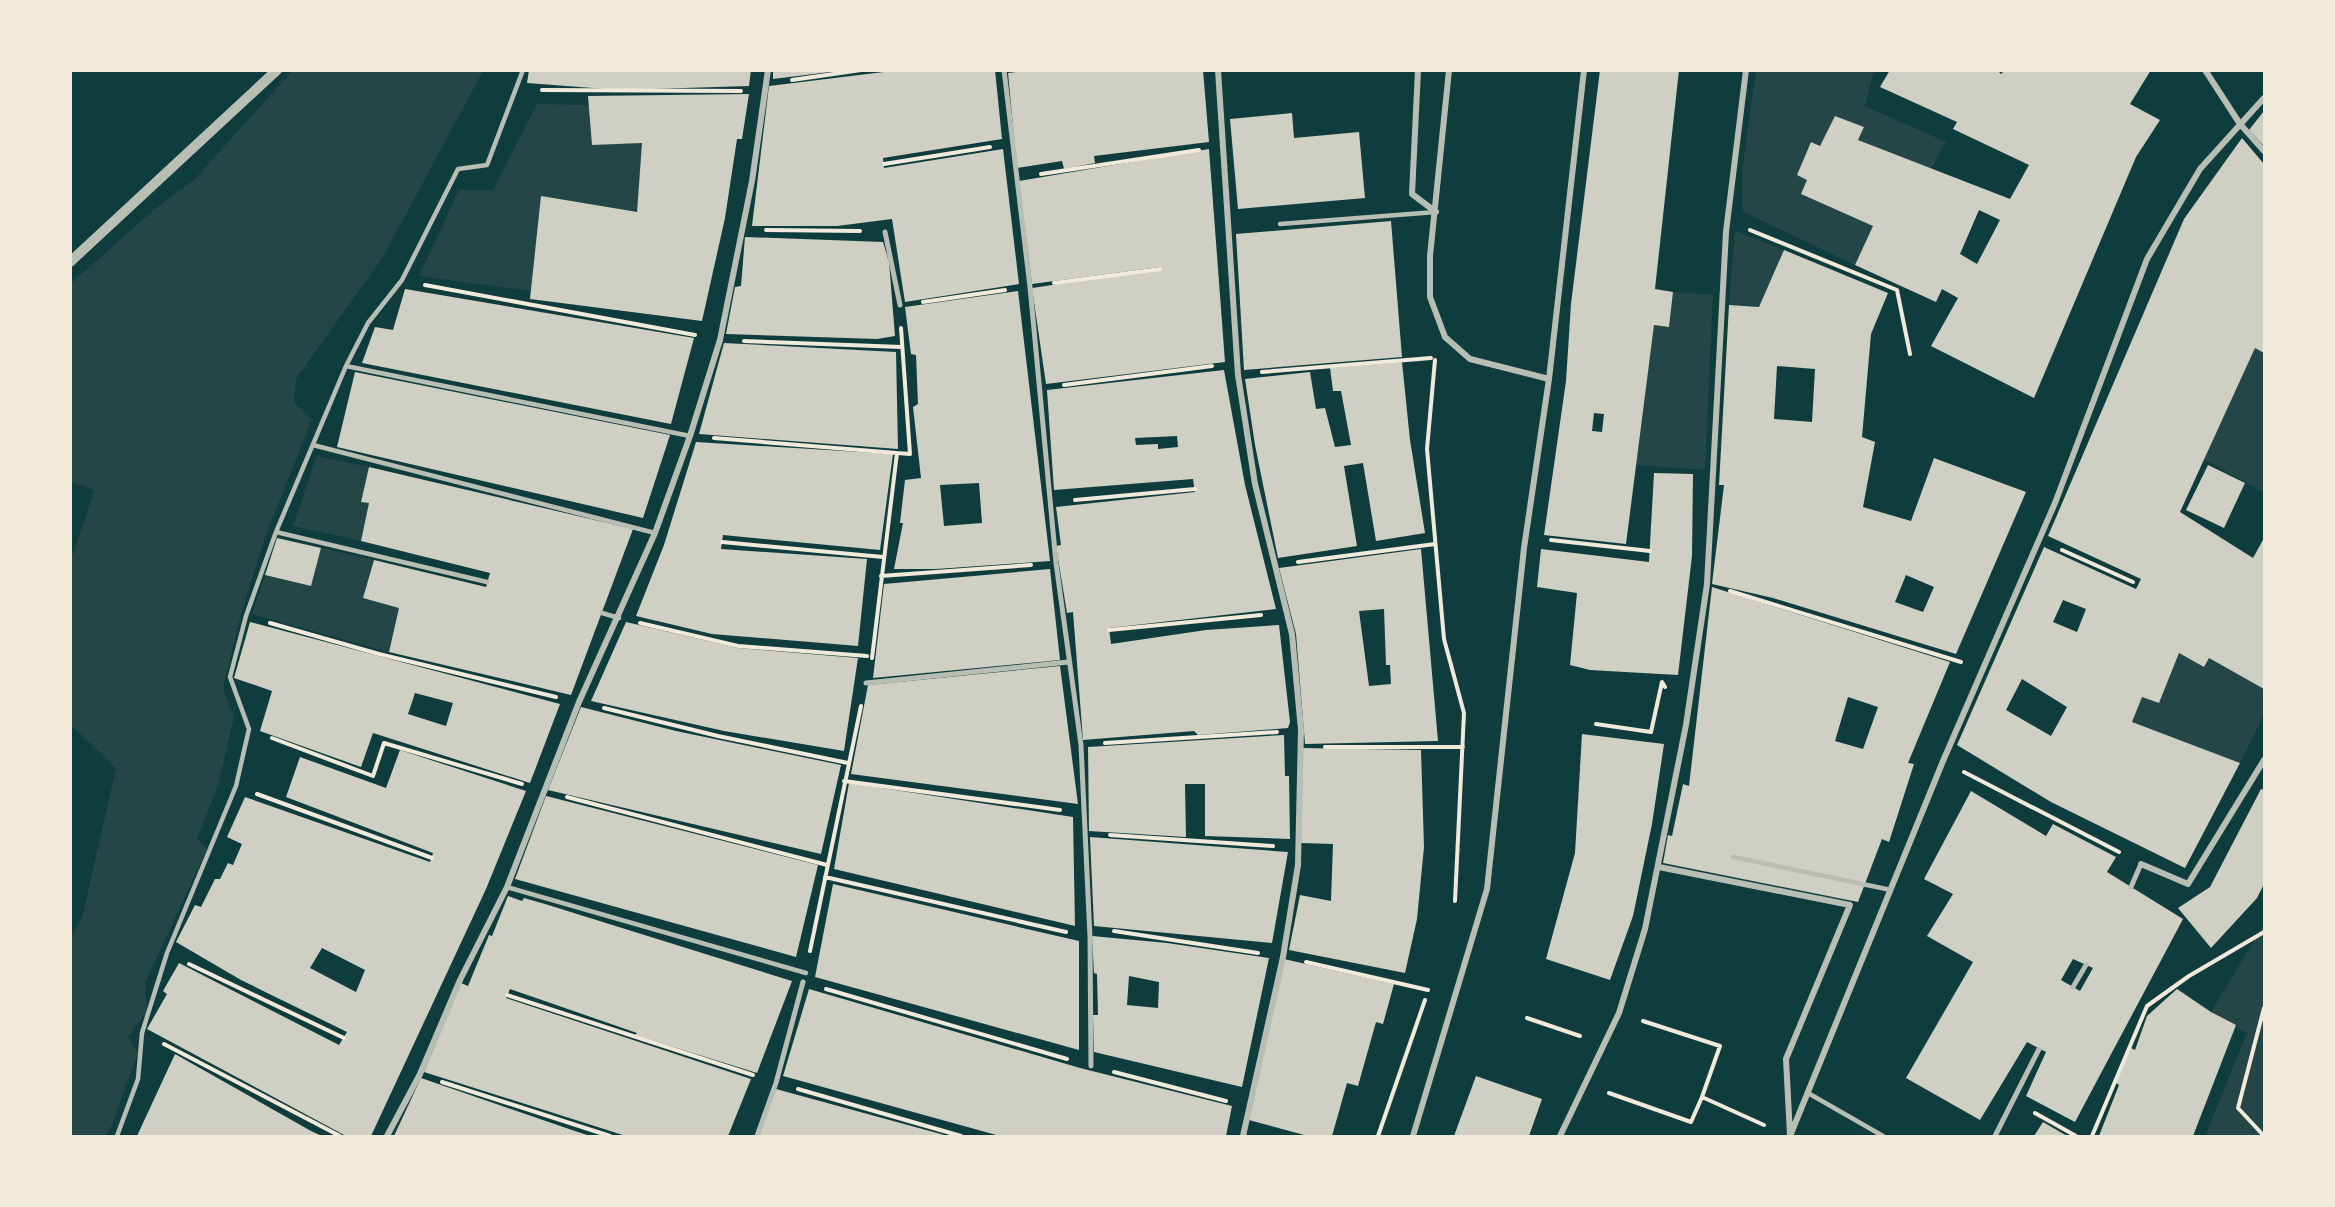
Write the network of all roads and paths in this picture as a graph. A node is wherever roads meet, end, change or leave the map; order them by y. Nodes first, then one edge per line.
1 (277, 70) edge
2 (524, 70) edge
3 (768, 70) edge
4 (861, 70) edge
5 (1004, 70) edge
6 (1218, 70) edge
7 (1419, 70) edge
8 (1449, 70) edge
9 (1584, 70) edge
10 (1746, 70) edge
11 (2205, 70) edge
12 (767, 83) junction
13 (518, 90) junction
14 (766, 90) junction
15 (2265, 98) edge
16 (2240, 124) junction
17 (1011, 143) junction
18 (1224, 147) junction
19 (2265, 152) edge
20 (884, 164) dead end
21 (1016, 178) junction
22 (1436, 212) junction
23 (1727, 221) junction
24 (1280, 224) dead end
25 (741, 230) junction
26 (885, 232) joint
27 (70, 262) edge
28 (1160, 269) dead end
29 (402, 280) junction
30 (1030, 286) junction
31 (900, 305) junction
32 (720, 340) junction
33 (902, 347) junction
34 (1910, 354) dead end
35 (1237, 363) junction
36 (346, 366) junction
37 (1238, 375) junction
38 (1549, 379) junction
39 (1040, 388) junction
40 (690, 436) junction
41 (313, 445) junction
42 (897, 453) junction
43 (1195, 489) dead end
44 (1050, 502) junction
45 (276, 532) junction
46 (655, 533) junction
47 (1526, 537) junction
48 (2040, 540) junction
49 (722, 542) dead end
50 (1435, 544) junction
51 (1650, 551) dead end
52 (883, 557) junction
53 (1056, 563) junction
54 (1274, 565) junction
55 (881, 576) junction
56 (487, 582) dead end
57 (2133, 582) dead end
58 (1707, 584) junction
59 (1287, 612) junction
60 (602, 613) dead end
61 (246, 616) junction
62 (619, 618) junction
63 (1109, 630) dead end
64 (872, 657) junction
65 (1068, 662) junction
66 (1985, 669) junction
67 (866, 683) junction
68 (579, 702) junction
69 (1596, 724) dead end
70 (1686, 725) junction
71 (249, 729) junction
72 (1301, 730) junction
73 (1081, 745) junction
74 (1300, 747) junction
75 (1463, 747) junction
76 (2265, 760) edge
77 (1943, 761) junction
78 (849, 763) junction
79 (844, 781) junction
80 (236, 786) junction
81 (545, 791) junction
82 (1084, 813) junction
83 (1085, 833) junction
84 (1298, 847) junction
85 (1732, 857) dead end
86 (432, 858) dead end
87 (2141, 864) junction
88 (827, 865) junction
89 (1659, 867) junction
90 (825, 877) junction
91 (507, 887) junction
92 (2131, 887) dead end
93 (1892, 890) junction
94 (1454, 913) dead end
95 (1089, 928) junction
96 (2265, 932) edge
97 (1090, 937) junction
98 (167, 953) junction
99 (1283, 957) junction
100 (2086, 965) dead end
101 (806, 973) joint
102 (1432, 979) dead end
103 (803, 982) joint
104 (2073, 987) dead end
105 (1428, 990) junction
106 (507, 995) dead end
107 (2265, 1008) edge
108 (1619, 1013) junction
109 (1527, 1018) dead end
110 (142, 1033) junction
111 (344, 1038) dead end
112 (1605, 1044) junction
113 (2039, 1049) dead end
114 (1091, 1066) junction
115 (420, 1074) junction
116 (776, 1083) junction
117 (1585, 1085) junction
118 (1808, 1093) junction
119 (1702, 1097) junction
120 (2014, 1101) junction
121 (1251, 1108) junction
122 (1768, 1127) dead end
123 (117, 1137) edge
124 (340, 1137) edge
125 (387, 1137) edge
126 (610, 1137) edge
127 (757, 1137) edge
128 (961, 1137) edge
129 (1243, 1137) edge
130 (1378, 1137) edge
131 (1413, 1137) edge
132 (1560, 1137) edge
133 (1790, 1137) edge
134 (1883, 1137) edge
135 (1995, 1137) edge
136 (2076, 1137) edge
137 (2091, 1137) edge
138 (2264, 1137) edge

1 - 27 street
2 - 13 lane
3 - 12 street
4 - 12 path
5 - 17 street
6 - 18 street
7 - 22 street
8 - 22 street
9 - 38 street
10 - 23 street
11 - 16 street
12 - 14 street
13 - 14 path
13 - 29 lane
14 - 25 street
15 - 16 street
16 - 19 street
16 - 48 street
17 - 20 path
17 - 21 street
18 - 21 path
18 - 35 street
21 - 30 street
22 - 24 lane
22 - 38 street
23 - 34 path
23 - 58 street
25 - 26 path
25 - 32 street
26 - 31 street
28 - 30 path
29 - 32 path
29 - 36 lane
30 - 31 path
30 - 39 street
31 - 33 path
32 - 33 path
32 - 40 street
33 - 42 path
35 - 37 street
35 - 39 path
36 - 40 lane
36 - 41 lane
37 - 50 path
37 - 54 street
38 - 47 street
39 - 44 street
40 - 42 path
40 - 46 street
41 - 45 lane
41 - 46 lane
42 - 52 path
43 - 44 path
44 - 53 street
45 - 56 lane
45 - 61 lane
46 - 62 street
47 - 51 path
47 - 131 street
48 - 57 path
48 - 66 street
49 - 52 path
50 - 54 path
50 - 75 path
52 - 55 path
53 - 55 path
53 - 65 street
54 - 59 street
55 - 64 path
58 - 66 path
58 - 70 street
59 - 63 path
59 - 72 street
60 - 62 lane
61 - 68 path
61 - 71 lane
62 - 64 path
62 - 68 street
64 - 67 path
65 - 67 street
65 - 73 street
66 - 77 street
67 - 78 path
68 - 78 path
68 - 81 street
69 - 70 path
70 - 89 street
71 - 80 lane
71 - 81 path
72 - 73 path
72 - 74 street
73 - 82 street
74 - 75 path
74 - 84 street
75 - 94 path
76 - 87 street
77 - 87 path
77 - 93 street
78 - 79 path
79 - 82 path
79 - 88 path
80 - 86 path
80 - 98 lane
81 - 88 path
81 - 91 street
82 - 83 street
83 - 84 path
83 - 95 street
84 - 99 street
85 - 93 lane
87 - 92 street
88 - 90 path
89 - 108 street
89 - 133 street
90 - 97 path
90 - 101 path
91 - 101 lane
91 - 115 street
93 - 118 street
95 - 97 street
95 - 99 path
96 - 137 path
97 - 114 street
98 - 110 lane
98 - 111 path
99 - 105 path
99 - 121 street
100 - 104 street
102 - 105 path
103 - 114 path
103 - 116 street
105 - 130 path
106 - 116 path
107 - 138 path
108 - 112 street
108 - 119 path
109 - 112 path
110 - 123 lane
110 - 124 path
112 - 117 street
113 - 120 street
114 - 121 path
115 - 125 street
115 - 126 path
116 - 127 street
116 - 128 path
117 - 119 path
117 - 132 street
118 - 133 street
118 - 134 lane
119 - 122 path
120 - 135 street
120 - 136 path
121 - 129 street

